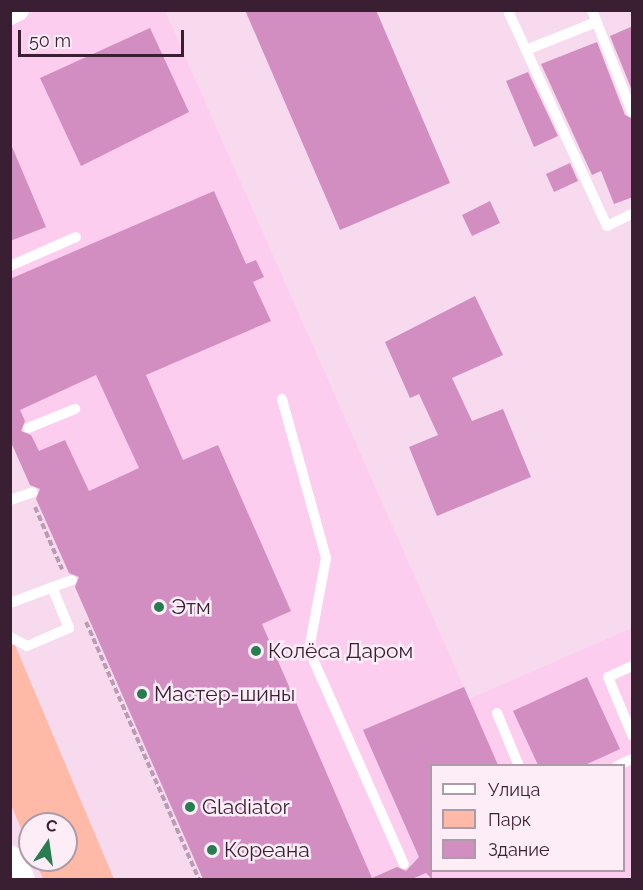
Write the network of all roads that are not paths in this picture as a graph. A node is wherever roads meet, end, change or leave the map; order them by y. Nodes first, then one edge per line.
1 (18, 10) edge
2 (592, 10) edge
3 (509, 13) dead end
4 (10, 14) edge
5 (594, 23) junction
6 (526, 50) junction
7 (633, 112) edge
8 (633, 214) edge
9 (76, 237) dead end
10 (10, 266) edge
11 (282, 399) dead end
12 (75, 409) dead end
13 (28, 428) dead end
14 (31, 493) road end
15 (10, 500) edge
16 (70, 580) road end
17 (52, 587) junction
18 (10, 603) edge
19 (10, 637) edge
20 (633, 666) edge
21 (497, 713) dead end
22 (633, 735) edge
23 (519, 764) edge
24 (10, 862) edge
25 (404, 864) dead end
26 (18, 879) edge

1 - 4 street
2 - 5 lane
3 - 6 lane
5 - 6 lane
5 - 7 lane
6 - 8 lane
9 - 10 lane
11 - 25 lane
12 - 13 lane
14 - 15 lane
16 - 17 lane
17 - 18 lane
17 - 19 lane
20 - 22 lane
21 - 23 lane
24 - 26 main road

